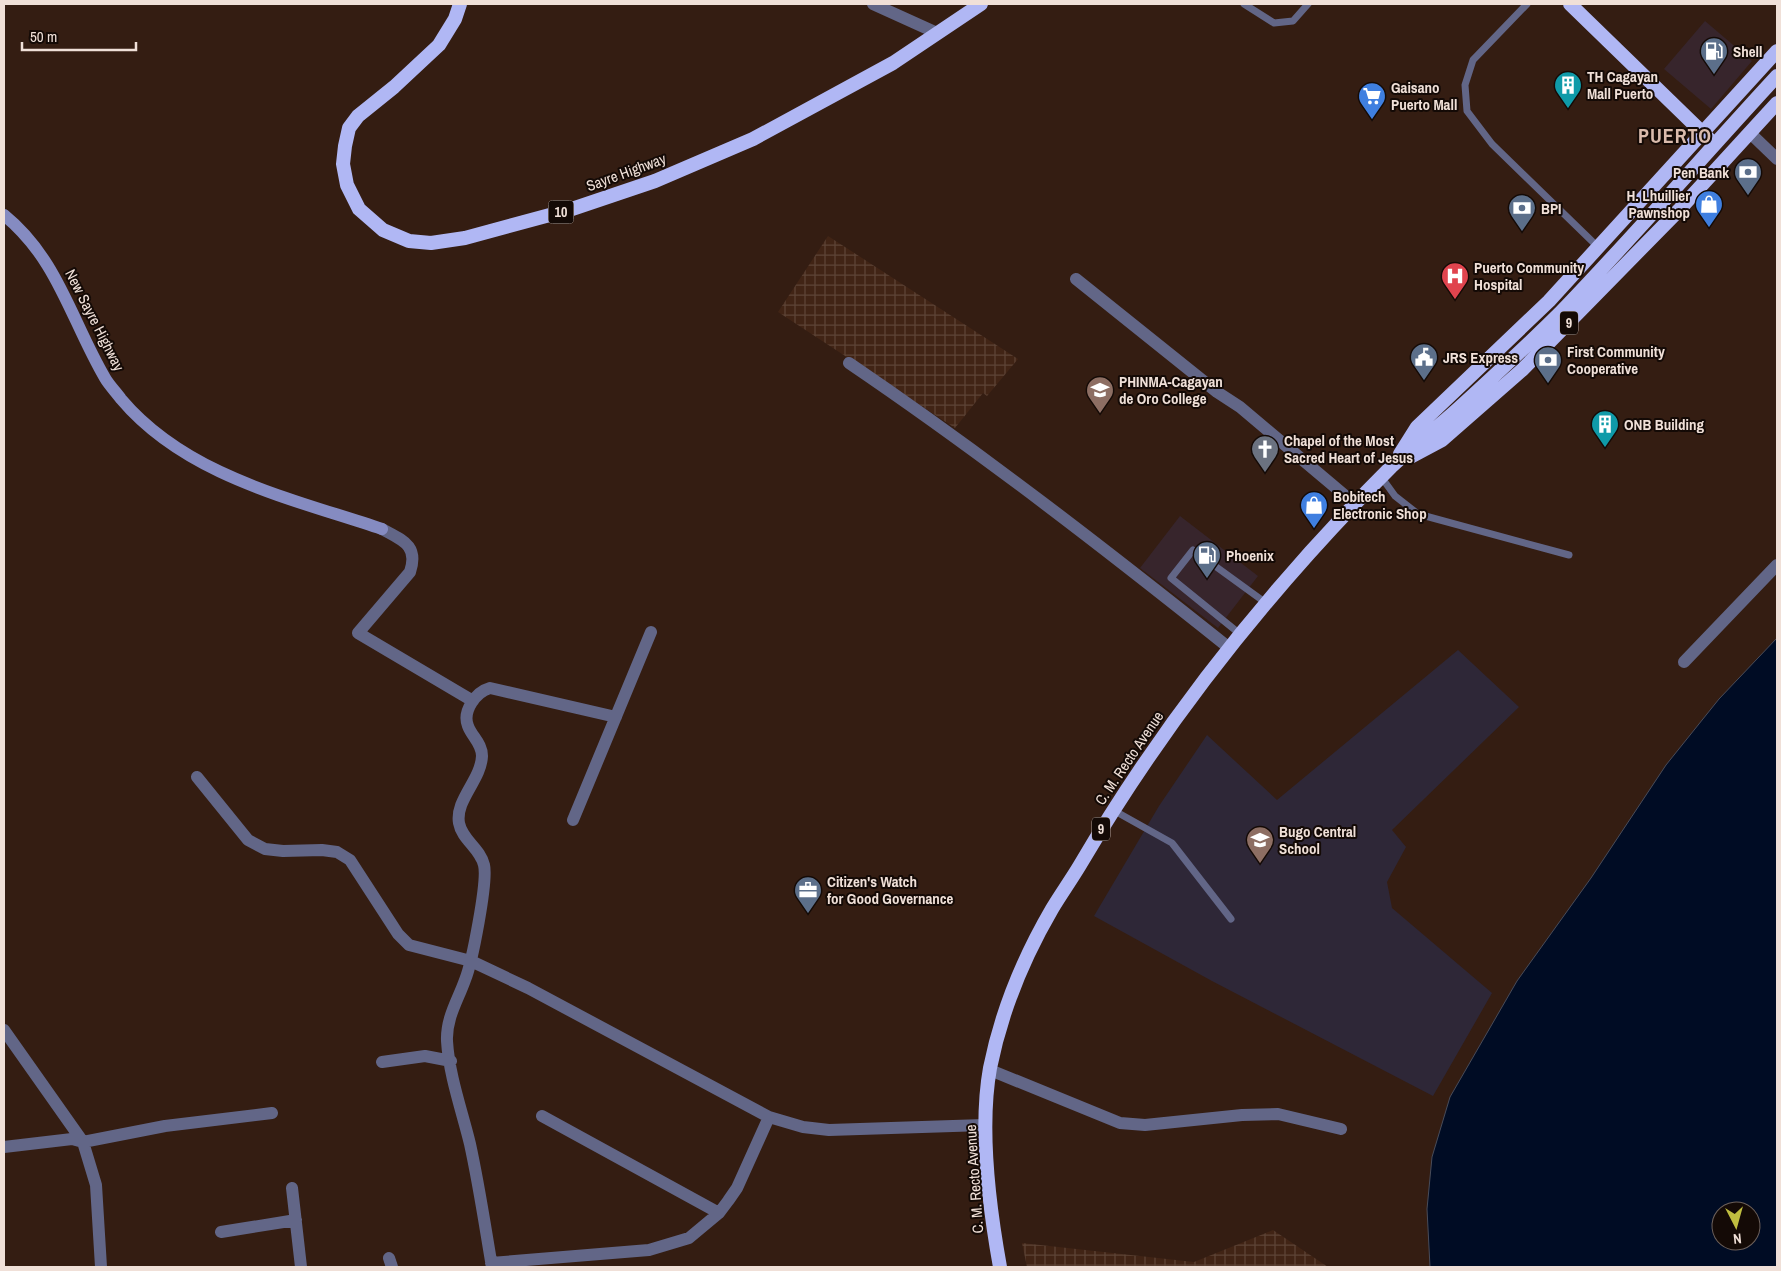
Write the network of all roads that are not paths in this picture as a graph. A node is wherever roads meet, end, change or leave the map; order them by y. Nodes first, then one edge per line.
1 (460, 4) edge
2 (873, 4) edge
3 (981, 4) edge
4 (1244, 4) edge
5 (1308, 4) edge
6 (1527, 4) edge
7 (1570, 4) edge
8 (1254, 6) edge
9 (937, 33) junction
10 (1777, 51) edge
11 (1777, 76) edge
12 (1777, 103) edge
13 (1703, 133) junction
14 (1750, 133) junction
15 (1728, 157) junction
16 (1777, 159) edge
17 (4, 215) edge
18 (1598, 247) junction
19 (1076, 279) dead end
20 (849, 363) dead end
21 (1391, 467) junction
22 (1382, 478) junction
23 (1356, 504) junction
24 (382, 529) joint
25 (1569, 555) dead end
26 (1777, 564) edge
27 (1266, 603) junction
28 (651, 632) dead end
29 (1240, 634) junction
30 (1228, 647) junction
31 (1684, 662) dead end
32 (473, 701) junction
33 (616, 717) junction
34 (197, 777) dead end
35 (1113, 810) junction
36 (573, 820) dead end
37 (1231, 919) dead end
38 (471, 960) junction
39 (4, 1030) edge
40 (450, 1061) junction
41 (382, 1062) dead end
42 (990, 1070) junction
43 (272, 1113) dead end
44 (542, 1116) dead end
45 (769, 1118) junction
46 (984, 1125) junction
47 (1341, 1129) dead end
48 (83, 1142) junction
49 (4, 1147) edge
50 (292, 1188) dead end
51 (719, 1213) junction
52 (296, 1220) junction
53 (221, 1232) dead end
54 (491, 1265) edge
55 (101, 1267) edge
56 (301, 1267) edge
57 (1000, 1267) edge

1 - 9 highway, Sayre Highway / 10
2 - 9 street
3 - 9 highway, Sayre Highway / 10
4 - 8 lane
5 - 8 lane
6 - 18 lane
7 - 13 highway
10 - 13 highway, C. M. Recto Avenue / 9
11 - 21 highway, C. M. Recto Avenue / 9
12 - 14 highway, C. M. Recto Avenue / 9
13 - 15 highway
13 - 18 highway, C. M. Recto Avenue / 9
14 - 15 highway, C. M. Recto Avenue / 9
14 - 16 street
15 - 21 highway, C. M. Recto Avenue / 9
17 - 24 main road, New Sayre Highway
18 - 21 highway, C. M. Recto Avenue / 9
19 - 23 street
20 - 30 street
21 - 22 highway, C. M. Recto Avenue / 9
22 - 23 highway, C. M. Recto Avenue / 9
22 - 25 lane
23 - 27 highway, C. M. Recto Avenue / 9
24 - 32 street
26 - 31 street
27 - 29 highway, C. M. Recto Avenue / 9
27 - 29 lane
28 - 33 street
29 - 30 highway, C. M. Recto Avenue / 9
30 - 35 highway, C. M. Recto Avenue / 9
32 - 33 street
32 - 38 street
33 - 36 street
34 - 38 street
35 - 37 lane
35 - 42 highway, C. M. Recto Avenue / 9
38 - 40 street
38 - 45 street
39 - 48 street
40 - 41 street
40 - 54 street
42 - 46 highway, C. M. Recto Avenue / 9
42 - 47 street
43 - 48 street
44 - 51 street
45 - 46 street
45 - 51 street
46 - 57 highway, C. M. Recto Avenue / 9
48 - 49 street
48 - 55 street
50 - 52 street
51 - 54 street
52 - 53 street
52 - 56 street

